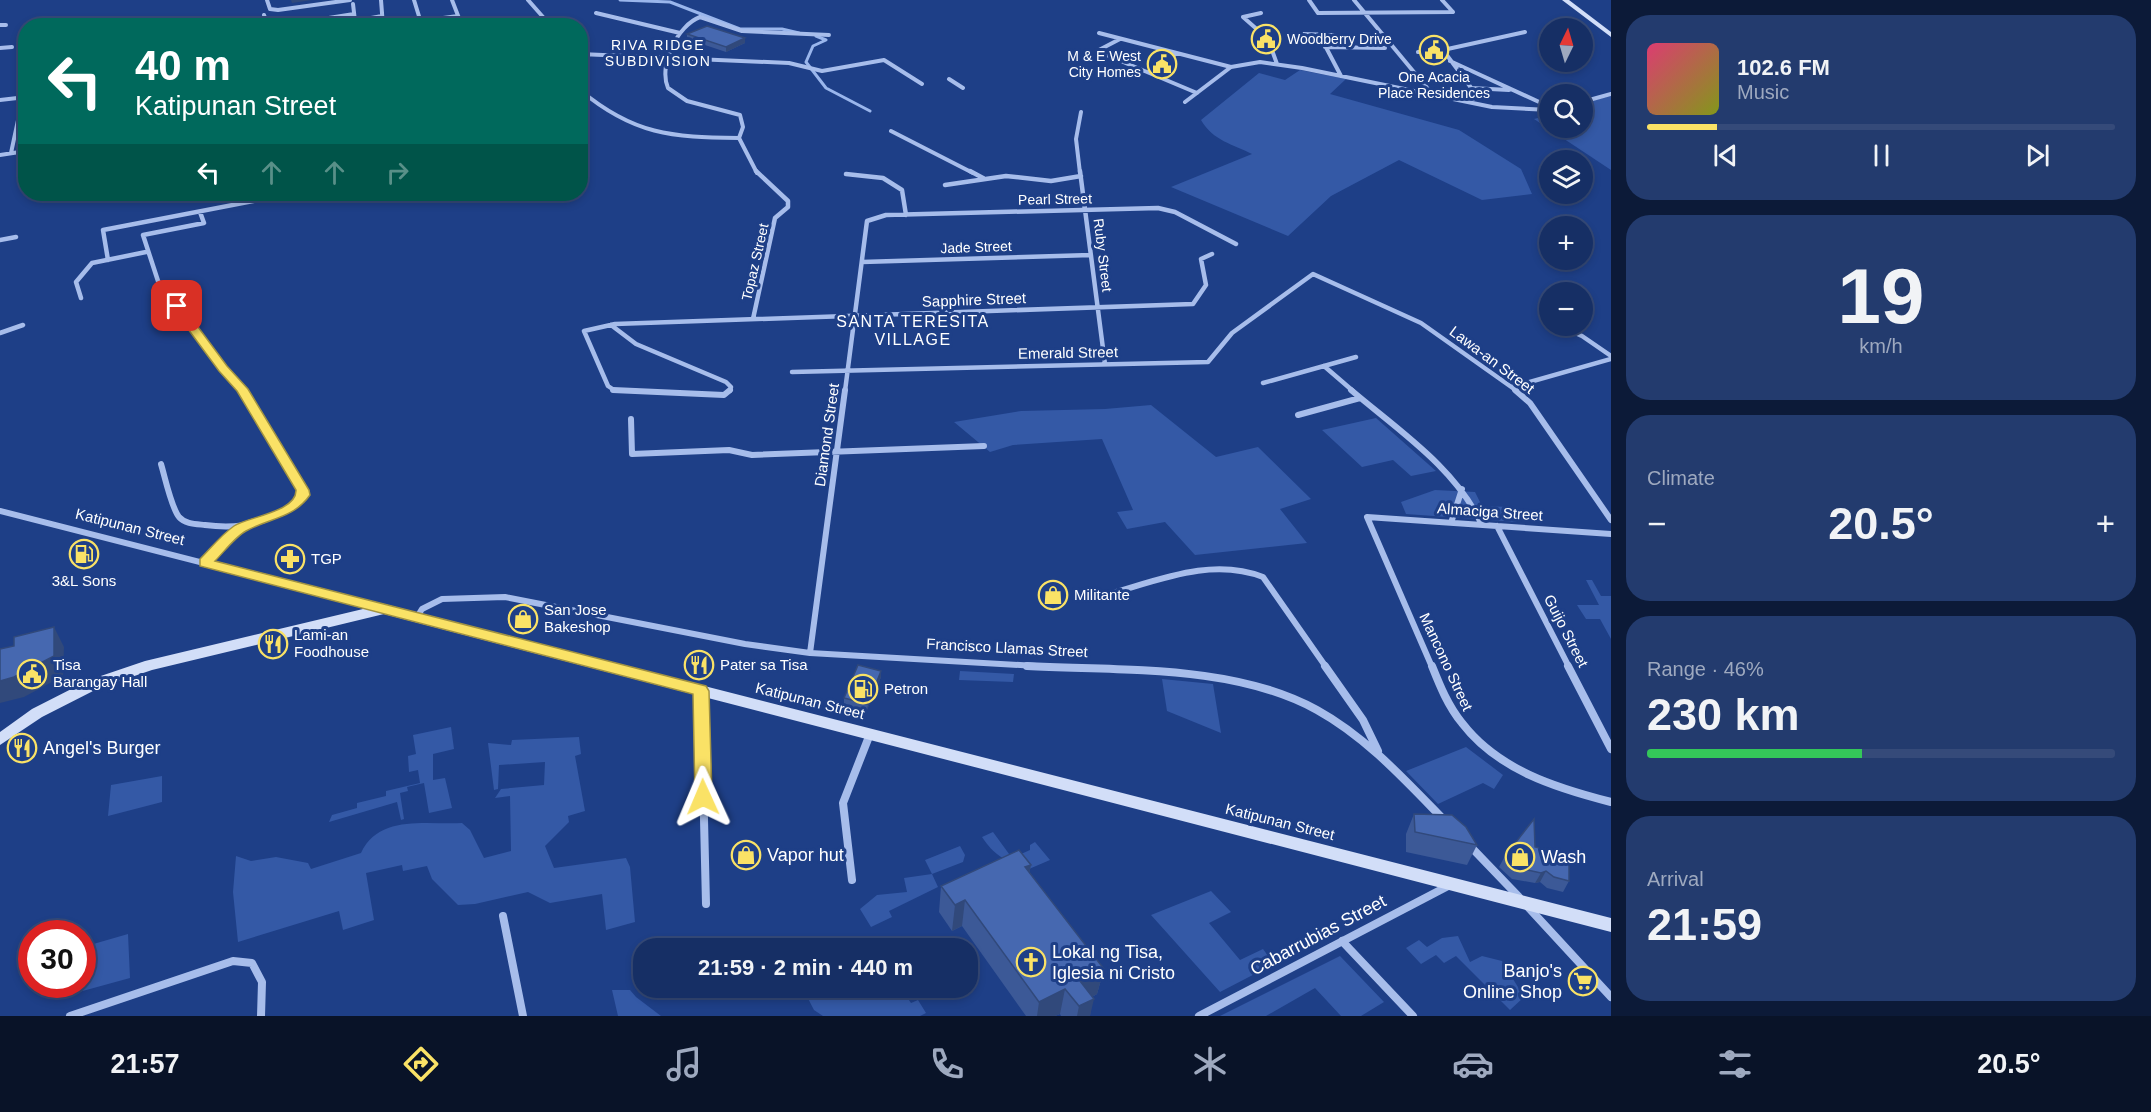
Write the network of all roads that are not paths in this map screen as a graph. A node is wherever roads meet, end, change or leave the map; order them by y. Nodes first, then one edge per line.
1 (267, 0) edge
2 (381, 0) edge
3 (414, 0) edge
4 (452, 0) edge
5 (528, 0) edge
6 (1309, 0) edge
7 (1354, 0) edge
8 (1442, 0) edge
9 (1565, 0) edge
10 (351, 2) edge
11 (306, 10) dead end
12 (596, 13) dead end
13 (1262, 13) dead end
14 (1366, 13) junction
15 (354, 14) junction
16 (264, 15) dead end
17 (382, 16) joint
18 (458, 16) joint
19 (265, 18) edge
20 (310, 18) edge
21 (329, 18) edge
22 (355, 18) edge
23 (371, 18) edge
24 (419, 18) edge
25 (447, 18) edge
26 (543, 18) edge
27 (0, 25) edge
28 (6, 25) dead end
29 (1526, 32) dead end
30 (680, 33) junction
31 (1099, 33) dead end
32 (1303, 34) dead end
33 (1319, 34) junction
34 (1334, 34) dead end
35 (1611, 34) edge
36 (829, 35) dead end
37 (1120, 39) junction
38 (12, 46) dead end
39 (1325, 46) junction
40 (0, 48) edge
41 (1385, 48) dead end
42 (1443, 50) junction
43 (1418, 52) dead end
44 (1177, 53) junction
45 (588, 54) edge
46 (669, 58) junction
47 (1450, 61) junction
48 (1277, 64) junction
49 (1231, 67) junction
50 (1149, 72) junction
51 (1341, 75) junction
52 (949, 79) dead end
53 (922, 84) dead end
54 (963, 88) dead end
55 (1470, 88) junction
56 (1513, 91) junction
57 (1197, 93) junction
58 (1611, 94) edge
59 (1433, 95) junction
60 (588, 97) edge
61 (18, 98) edge
62 (1473, 99) dead end
63 (1593, 99) edge
64 (0, 100) edge
65 (1185, 102) dead end
66 (1539, 103) edge
67 (1539, 109) edge
68 (1081, 112) dead end
69 (18, 123) edge
70 (891, 131) dead end
71 (739, 138) junction
72 (18, 152) edge
73 (11, 153) junction
74 (0, 155) edge
75 (846, 174) dead end
76 (1081, 176) junction
77 (983, 178) junction
78 (945, 185) dead end
79 (255, 201) edge
80 (1085, 210) junction
81 (200, 212) junction
82 (906, 215) junction
83 (867, 221) joint
84 (16, 237) dead end
85 (0, 240) edge
86 (1236, 244) dead end
87 (146, 252) junction
88 (1212, 254) dead end
89 (1091, 255) junction
90 (108, 260) junction
91 (862, 262) junction
92 (1313, 274) joint
93 (81, 298) dead end
94 (1098, 307) junction
95 (855, 316) junction
96 (753, 319) junction
97 (23, 325) dead end
98 (611, 325) junction
99 (0, 333) edge
100 (1582, 336) edge
101 (1356, 357) dead end
102 (1611, 358) edge
103 (1105, 364) junction
104 (1324, 366) junction
105 (847, 371) junction
106 (792, 372) dead end
107 (1263, 383) dead end
108 (1512, 387) junction
109 (1360, 398) junction
110 (1298, 415) dead end
111 (631, 419) dead end
112 (984, 446) dead end
113 (837, 451) junction
114 (161, 464) dead end
115 (1462, 489) junction
116 (0, 511) edge
117 (1367, 517) joint
118 (1611, 520) edge
119 (1451, 523) junction
120 (1482, 525) junction
121 (1497, 526) junction
122 (240, 528) junction
123 (1611, 534) edge
124 (205, 563) junction
125 (1109, 594) dead end
126 (384, 609) junction
127 (417, 617) junction
128 (810, 652) junction
129 (701, 691) junction
130 (870, 734) junction
131 (0, 739) edge
132 (1611, 749) edge
133 (1380, 754) junction
134 (1611, 802) edge
135 (1447, 823) edge
136 (1463, 840) edge
137 (852, 880) dead end
138 (1453, 884) junction
139 (1523, 902) junction
140 (706, 904) dead end
141 (503, 916) dead end
142 (1611, 925) edge
143 (1342, 941) junction
144 (1611, 997) edge
145 (70, 1016) edge
146 (261, 1016) edge
147 (523, 1016) edge
148 (1199, 1016) edge
149 (1413, 1016) edge

1 - 10 street
2 - 17 street
3 - 24 street
4 - 18 street
5 - 26 street
6 - 14 street
7 - 14 street
8 - 14 street
9 - 35 main road
10 - 15 street
11 - 20 street
12 - 30 street
13 - 48 street
14 - 59 street
15 - 21 street
15 - 22 street
16 - 19 street
17 - 23 street
18 - 25 street
27 - 28 street
29 - 42 street
30 - 36 street
30 - 46 street, Topaz Street
31 - 37 street
32 - 33 street
33 - 34 street
33 - 39 street
37 - 44 street
37 - 50 street
38 - 40 street
39 - 41 street
39 - 51 street
42 - 43 street
42 - 47 street
44 - 49 street
44 - 50 street
45 - 46 street
46 - 53 street
46 - 71 street, Topaz Street
47 - 55 street
47 - 56 street
48 - 49 street
48 - 51 street
49 - 57 street
50 - 57 street
51 - 59 street
52 - 54 street
55 - 56 street
55 - 62 street
56 - 66 street
57 - 65 street
58 - 63 street
59 - 67 street
60 - 71 street
61 - 64 street
68 - 76 street, Ruby Street
69 - 73 street
70 - 77 street
71 - 96 street, Topaz Street
72 - 73 street
73 - 74 street
75 - 82 street
76 - 77 street
76 - 80 street, Ruby Street
77 - 78 street
79 - 81 street
80 - 82 street, Pearl Street
80 - 86 street, Pearl Street
80 - 89 street, Ruby Street
81 - 87 street
81 - 90 street
82 - 83 street, Pearl Street
83 - 91 street, Diamond Street
84 - 85 street
87 - 90 street
87 - 122 street
88 - 94 street, Sapphire Street
89 - 91 street, Jade Street
89 - 94 street, Ruby Street
90 - 93 street
91 - 95 street, Diamond Street
92 - 103 street, Emerald Street
92 - 108 street, Lawa-an Street
94 - 95 street, Sapphire Street
94 - 103 street, Ruby Street
95 - 96 street, Sapphire Street
95 - 105 street, Diamond Street
96 - 98 street, Sapphire Street
97 - 99 street
98 - 98 street, Sapphire Street
100 - 102 street
101 - 104 street
102 - 108 street
103 - 105 street, Emerald Street
104 - 107 street
104 - 109 street
105 - 106 street, Emerald Street
105 - 113 street, Diamond Street
108 - 118 street, Lawa-an Street
109 - 110 street
109 - 115 street
111 - 113 street
112 - 113 street
113 - 128 street, Diamond Street
114 - 122 street
115 - 119 street
115 - 120 street
116 - 124 street, Katipunan Street
117 - 119 street, Almaciga Street
117 - 134 street, Mancono Street
119 - 120 street, Almaciga Street
120 - 121 street, Almaciga Street
121 - 123 street, Almaciga Street
121 - 132 street, Guijo Street
122 - 124 street
124 - 126 street, Katipunan Street
125 - 133 street
126 - 127 main road, Katipunan Street
126 - 131 main road
127 - 128 street, Francisco Llamas Street
127 - 129 main road, Katipunan Street
128 - 133 street, Francisco Llamas Street
129 - 130 main road, Katipunan Street
129 - 140 street
130 - 137 street
130 - 138 main road, Katipunan Street
133 - 135 street, Francisco Llamas Street
136 - 139 street
138 - 139 main road, Katipunan Street
138 - 143 street, Cabarrubias Street
139 - 142 main road, Katipunan Street
139 - 144 street
141 - 147 street
143 - 148 street, Cabarrubias Street
143 - 149 street
145 - 146 street

